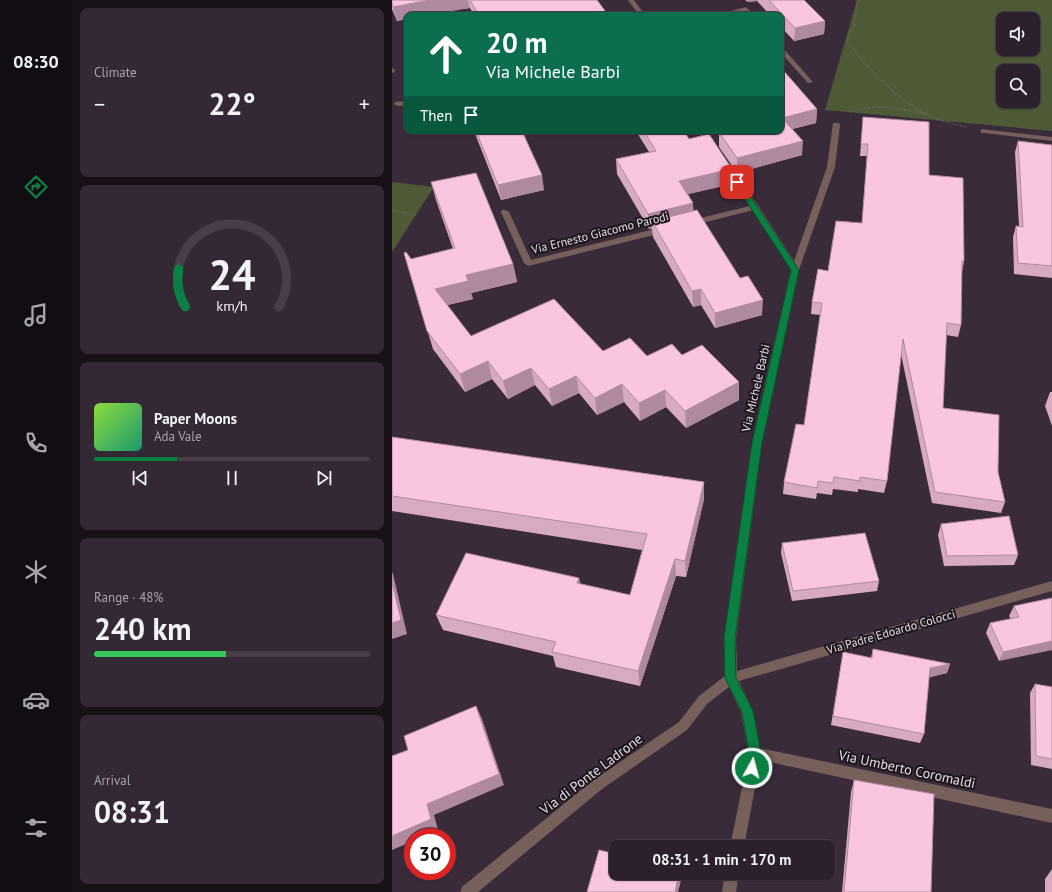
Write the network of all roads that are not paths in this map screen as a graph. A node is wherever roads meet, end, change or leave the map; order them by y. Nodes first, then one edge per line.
1 (631, 0) edge
2 (640, 12) edge
3 (732, 12) edge
4 (748, 12) edge
5 (784, 52) edge
6 (810, 82) dead end
7 (404, 103) edge
8 (398, 104) dead end
9 (836, 125) road end
10 (984, 131) road end
11 (704, 134) edge
12 (1052, 139) edge
13 (755, 207) junction
14 (505, 212) dead end
15 (795, 270) junction
16 (1052, 586) edge
17 (731, 678) junction
18 (755, 753) junction
19 (1052, 816) edge
20 (738, 840) edge
21 (731, 880) edge
22 (467, 892) edge
23 (728, 892) edge

1 - 2 street
3 - 4 street
5 - 6 street
7 - 8 street
9 - 15 street, Via Michele Barbi
10 - 12 street
11 - 13 street
13 - 14 street, Via Ernesto Giacomo Parodi
13 - 15 street
15 - 17 street, Via Michele Barbi
16 - 17 street, Via Padre Edoardo Colocci
17 - 18 street
17 - 22 street, Via di Ponte Ladrone
18 - 19 street, Via Umberto Coromaldi
18 - 20 street
21 - 23 street

